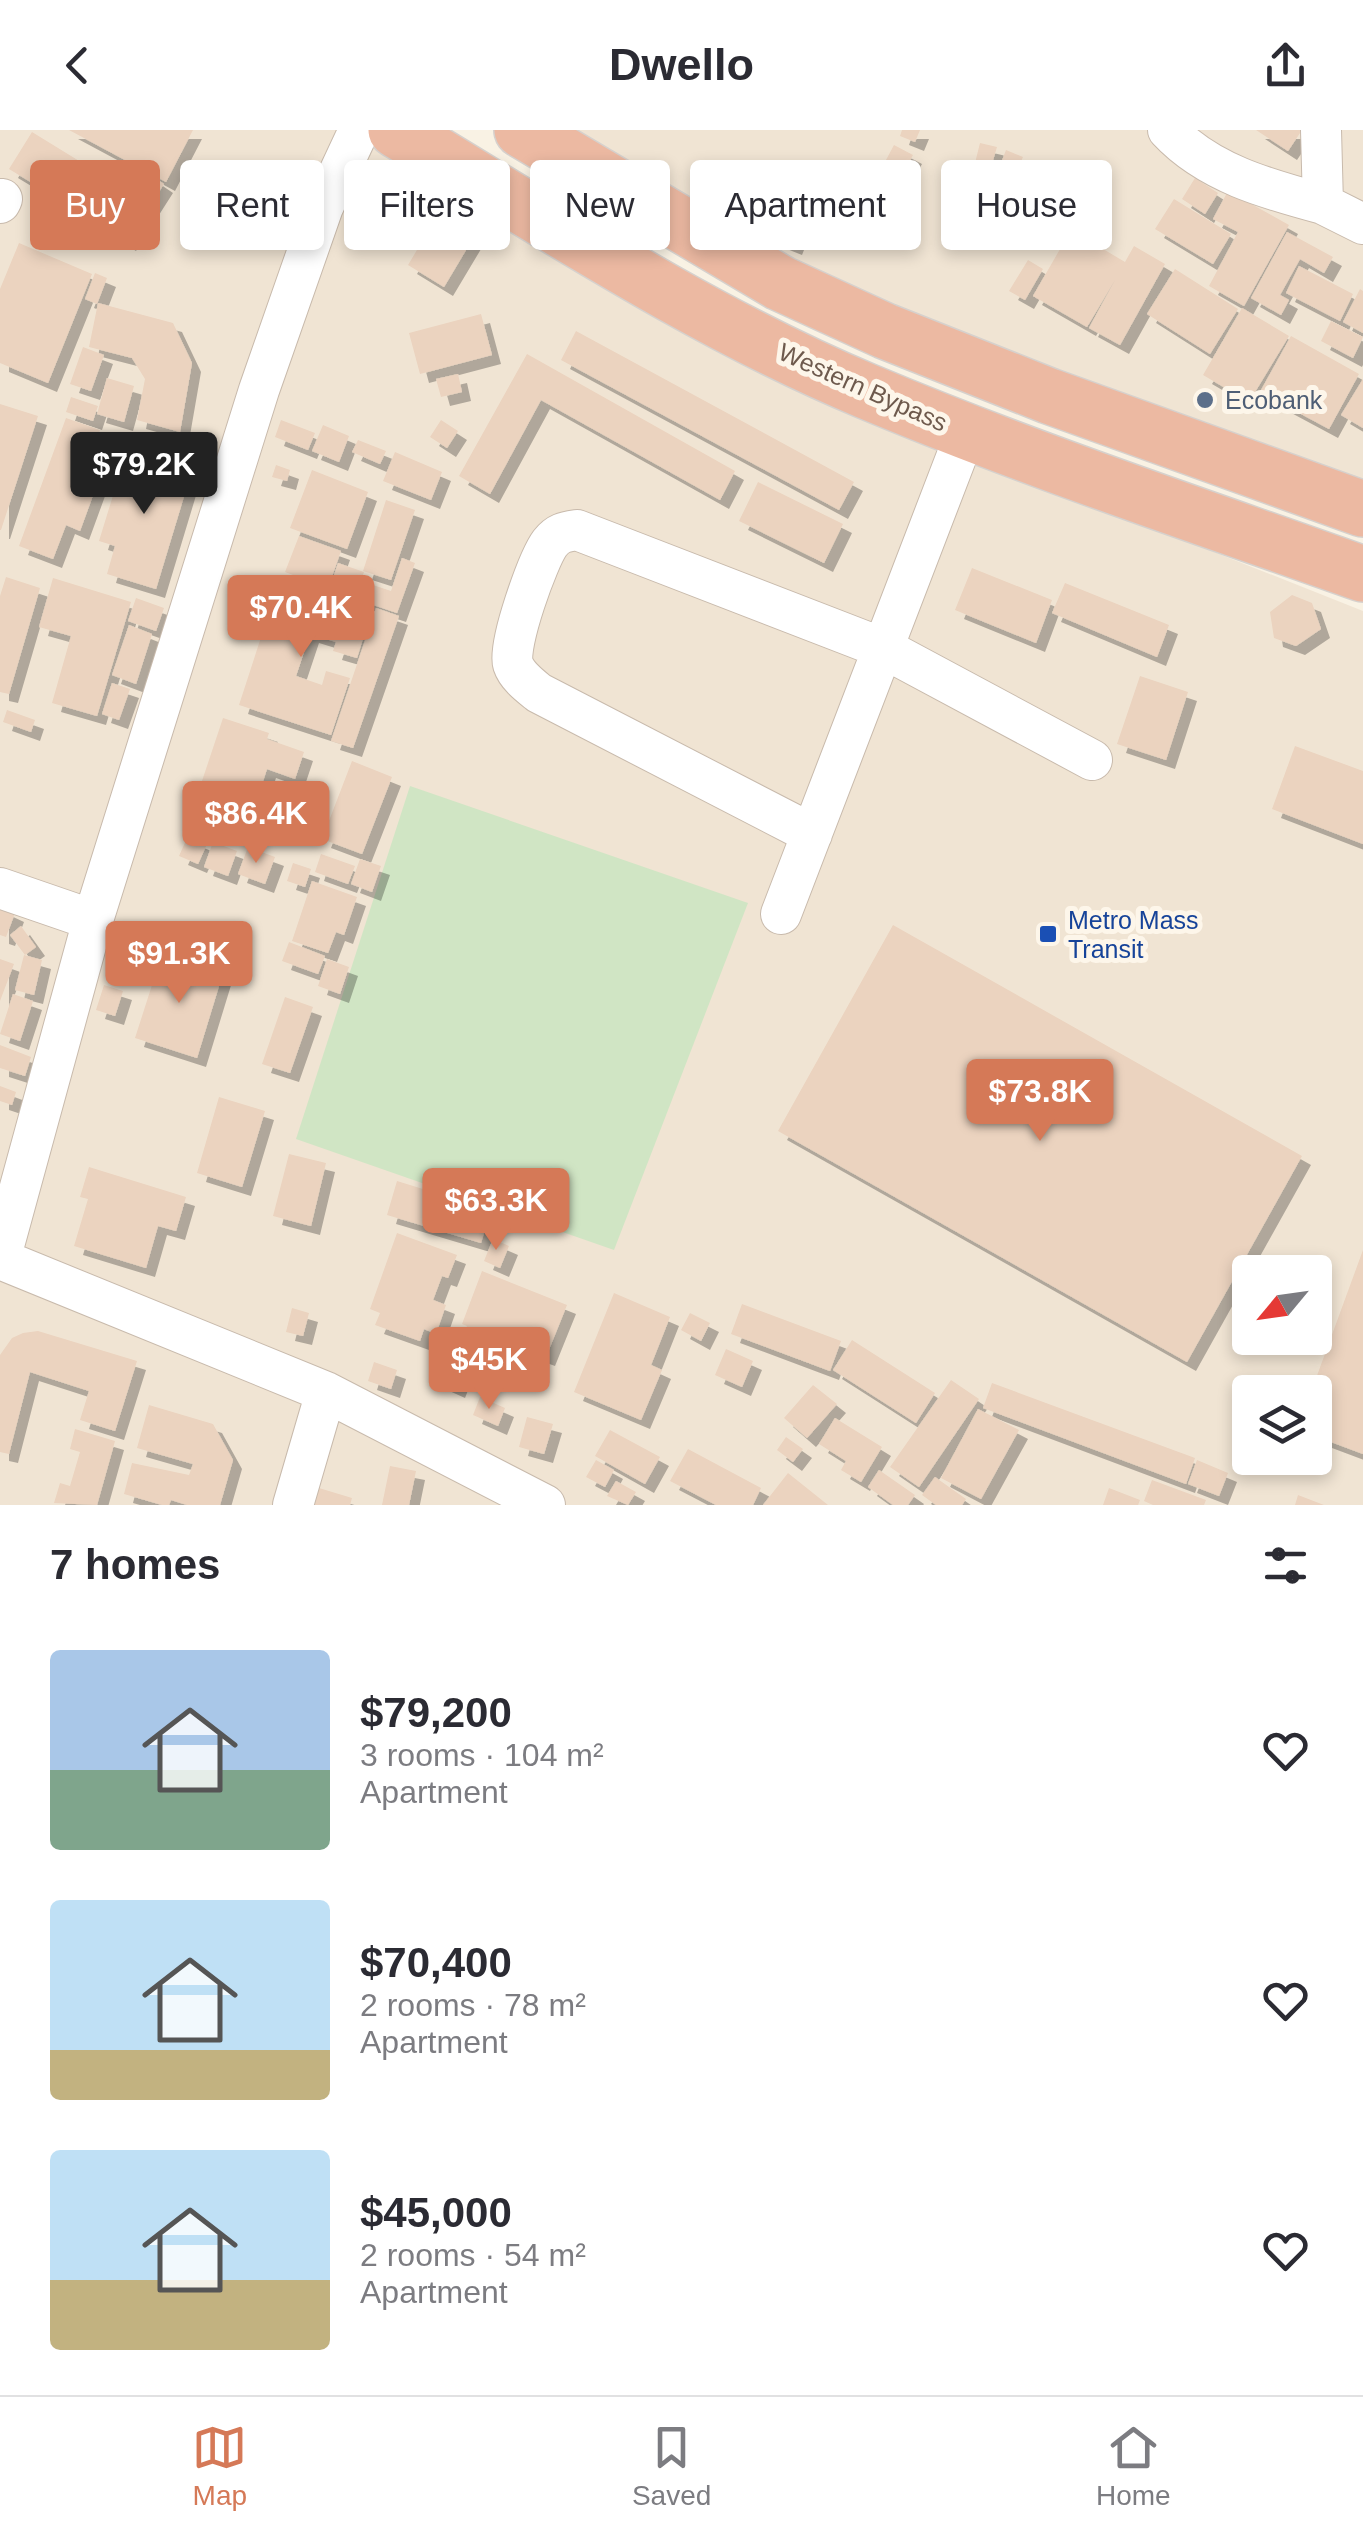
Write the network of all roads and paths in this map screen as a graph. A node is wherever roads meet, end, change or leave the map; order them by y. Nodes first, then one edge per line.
1 (359, 130) edge
2 (396, 130) edge
3 (1168, 130) edge
4 (1321, 130) edge
5 (546, 137) edge
6 (1322, 204) junction
7 (1363, 224) edge
8 (922, 346) junction
9 (910, 408) junction
10 (966, 432) junction
11 (1363, 510) edge
12 (1363, 574) edge
13 (885, 649) junction
14 (1092, 760) dead end
15 (812, 834) junction
16 (0, 888) edge
17 (781, 914) dead end
18 (94, 920) junction
19 (0, 1259) edge
20 (326, 1392) junction
21 (293, 1505) edge
22 (545, 1505) edge

1 - 18 street
2 - 9 highway, Western Bypass
3 - 6 street
4 - 6 street
5 - 8 highway
6 - 7 street
8 - 9 highway
8 - 11 highway
9 - 10 highway, Western Bypass
10 - 12 highway, Western Bypass
10 - 13 street
13 - 14 street
13 - 15 street
13 - 15 street
15 - 17 street
16 - 18 street
18 - 19 street
19 - 20 street
20 - 21 street
20 - 22 street

